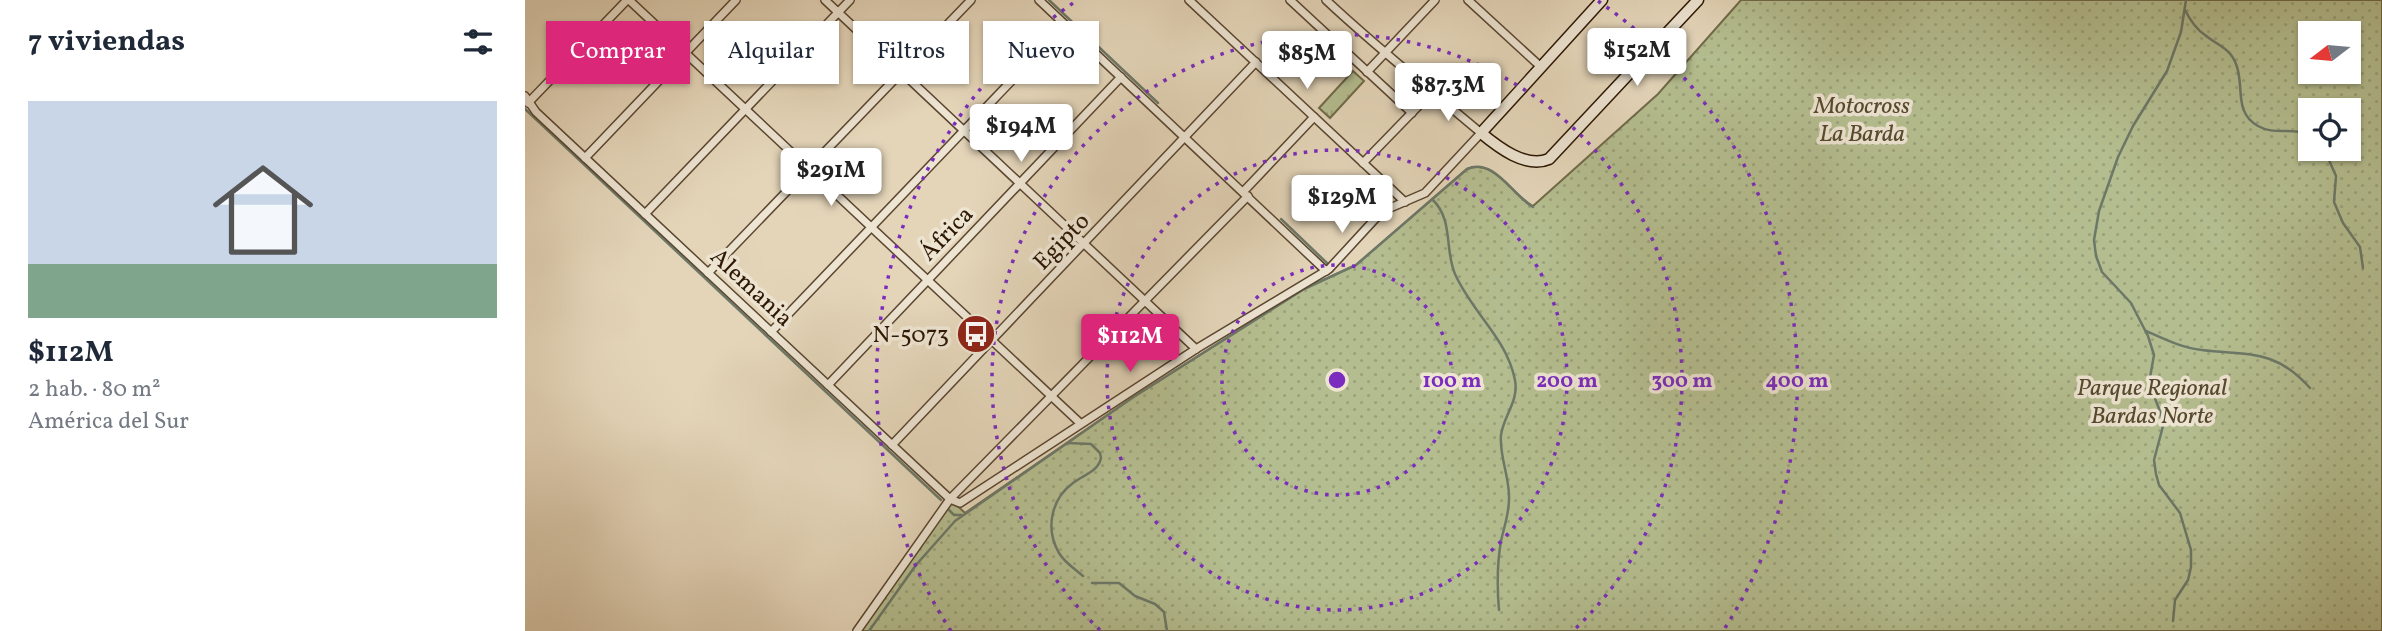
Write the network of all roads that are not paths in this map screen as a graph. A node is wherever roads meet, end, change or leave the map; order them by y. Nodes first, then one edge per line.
1 (628, 0) edge
2 (736, 0) edge
3 (825, 0) edge
4 (850, 0) edge
5 (971, 0) edge
6 (1039, 0) edge
7 (1189, 0) edge
8 (1290, 0) edge
9 (1326, 0) edge
10 (1435, 0) edge
11 (1468, 0) edge
12 (1602, 0) edge
13 (1698, 0) edge
14 (838, 12) junction
15 (651, 21) edge
16 (951, 21) edge
17 (1061, 21) edge
18 (853, 26) edge
19 (690, 48) edge
20 (1385, 53) junction
21 (1099, 57) edge
22 (690, 58) edge
23 (1256, 62) junction
24 (1541, 67) junction
25 (1367, 72) junction
26 (1121, 77) junction
27 (655, 84) edge
28 (890, 84) edge
29 (915, 84) edge
30 (1008, 84) edge
31 (1433, 91) junction
32 (527, 99) edge
33 (745, 109) junction
34 (1412, 113) junction
35 (1314, 117) junction
36 (964, 130) junction
37 (1481, 133) junction
38 (1186, 138) junction
39 (585, 158) junction
40 (1363, 163) junction
41 (809, 169) junction
42 (1020, 183) junction
43 (1246, 194) junction
44 (1405, 202) junction
45 (645, 214) junction
46 (871, 227) junction
47 (1085, 243) junction
48 (1326, 271) junction
49 (708, 273) junction
50 (928, 280) junction
51 (1146, 300) junction
52 (771, 332) junction
53 (992, 340) junction
54 (1196, 349) junction
55 (828, 385) junction
56 (1052, 396) junction
57 (1080, 423) junction
58 (892, 445) junction
59 (950, 499) junction
60 (857, 631) edge

1 - 15 street
1 - 32 street
2 - 19 street
3 - 14 street
4 - 14 street
5 - 16 street
6 - 17 street
7 - 23 street
8 - 25 street
9 - 20 street
10 - 20 street
11 - 24 street
12 - 24 street
13 - 37 street
14 - 18 street
14 - 33 street
20 - 25 street
20 - 31 street
21 - 26 street
22 - 33 street
23 - 35 street
23 - 38 street, Egipto
24 - 37 street
25 - 34 street
26 - 38 street
26 - 42 street, África
27 - 39 street
28 - 41 street
29 - 36 street
30 - 36 street
31 - 34 street
31 - 37 street
32 - 39 street, Alemania
33 - 41 street
33 - 45 street
34 - 40 street
35 - 40 street
35 - 43 street
36 - 42 street
36 - 46 street
37 - 44 street
38 - 43 street
38 - 47 street, Egipto
39 - 45 street, Alemania
40 - 44 street
41 - 46 street
41 - 49 street
42 - 47 street
42 - 50 street, África
43 - 48 street
43 - 51 street
44 - 48 street
45 - 49 street, Alemania
46 - 50 street
46 - 52 street
47 - 51 street
47 - 53 street, Egipto
48 - 54 street
49 - 52 street, Alemania
50 - 53 street
50 - 55 street, África
51 - 54 street
51 - 56 street
52 - 55 street, Alemania
53 - 56 street
53 - 58 street, Egipto
54 - 57 street
55 - 58 street, Alemania
56 - 57 street
56 - 59 street
57 - 59 street
58 - 59 street, Alemania
59 - 60 street

